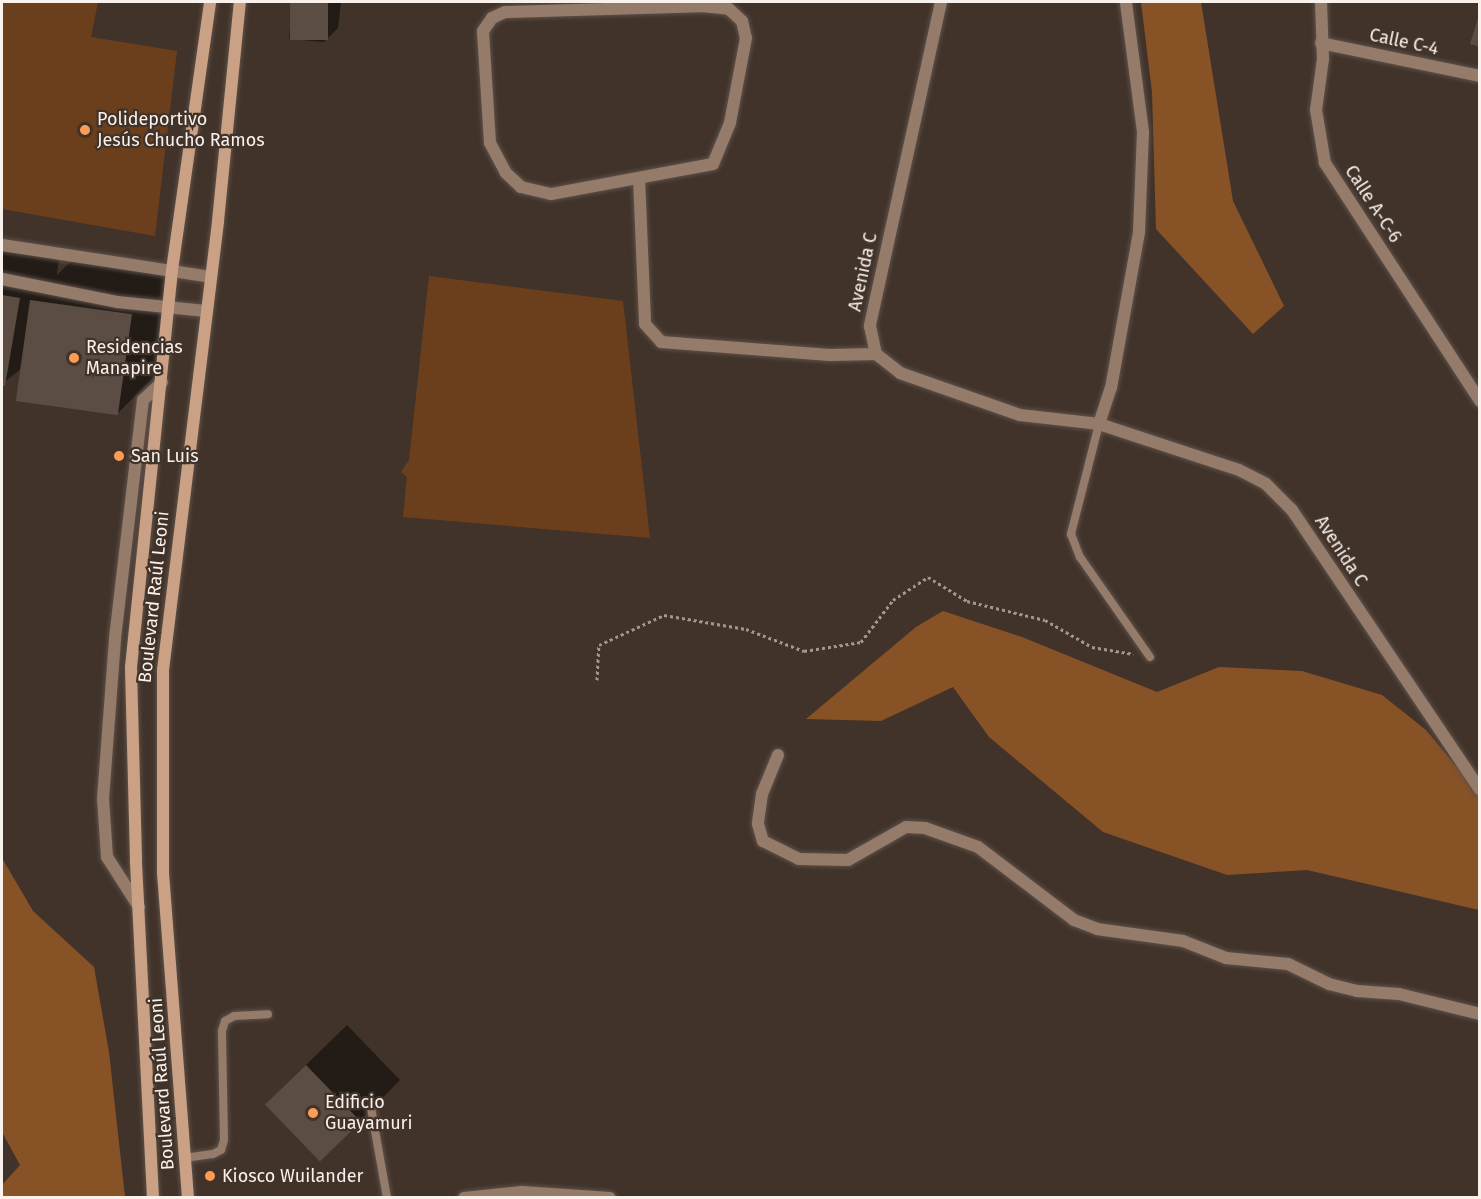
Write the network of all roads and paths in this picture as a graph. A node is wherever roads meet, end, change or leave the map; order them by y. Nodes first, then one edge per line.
1 (210, 2) edge
2 (240, 2) edge
3 (941, 2) edge
4 (1126, 2) edge
5 (1321, 2) edge
6 (1322, 43) junction
7 (1479, 76) edge
8 (639, 178) junction
9 (2, 245) edge
10 (172, 270) junction
11 (211, 278) junction
12 (2, 279) edge
13 (170, 306) junction
14 (206, 311) junction
15 (876, 354) junction
16 (162, 382) junction
17 (1479, 401) edge
18 (1099, 424) junction
19 (1150, 657) joint
20 (597, 680) dead end
21 (778, 755) dead end
22 (1479, 790) edge
23 (138, 907) junction
24 (268, 1014) dead end
25 (1479, 1014) edge
26 (371, 1108) dead end
27 (184, 1158) junction
28 (153, 1197) edge
29 (188, 1197) edge
30 (387, 1197) edge
31 (464, 1197) edge
32 (610, 1197) edge

1 - 10 main road, Boulevard Raúl Leoni
2 - 11 main road, Boulevard Raúl Leoni
3 - 15 street, Avenida C
4 - 18 street
5 - 6 street, Calle A-C-6
6 - 7 street, Calle C-4
6 - 17 street, Calle A-C-6
8 - 8 street
8 - 15 street
9 - 10 street
10 - 11 street
10 - 13 main road, Boulevard Raúl Leoni
11 - 14 main road, Boulevard Raúl Leoni
12 - 13 street
13 - 14 street
13 - 16 main road, Boulevard Raúl Leoni
14 - 27 main road, Boulevard Raúl Leoni
15 - 18 street, Avenida C
16 - 23 main road, Boulevard Raúl Leoni
16 - 23 street
18 - 19 lane
18 - 22 street, Avenida C
19 - 20 path
21 - 25 street
23 - 28 main road, Boulevard Raúl Leoni
24 - 27 lane
26 - 30 lane
27 - 29 main road, Boulevard Raúl Leoni
31 - 32 street

